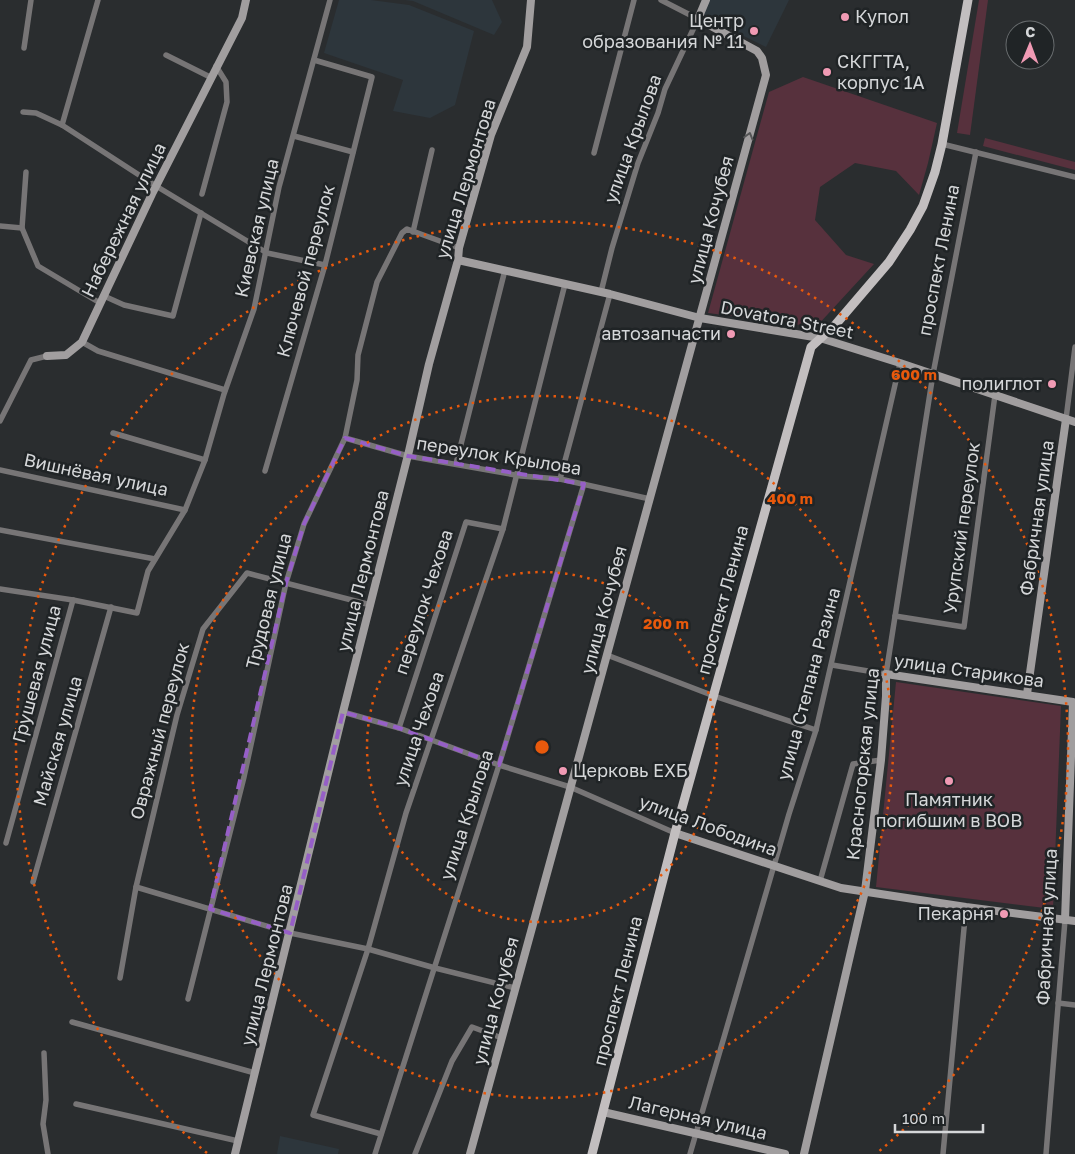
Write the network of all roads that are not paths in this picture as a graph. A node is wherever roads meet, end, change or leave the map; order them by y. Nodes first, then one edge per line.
1 (30, 0) edge
2 (98, 0) edge
3 (246, 0) edge
4 (330, 0) edge
5 (531, 0) edge
6 (634, 0) edge
7 (661, 0) edge
8 (706, 0) edge
9 (968, 0) edge
10 (698, 19) junction
11 (24, 48) dead end
12 (166, 55) dead end
13 (314, 60) junction
14 (216, 66) junction
15 (210, 77) junction
16 (23, 112) dead end
17 (62, 125) junction
18 (294, 136) junction
19 (942, 144) junction
20 (432, 150) dead end
21 (353, 152) junction
22 (976, 152) junction
23 (594, 153) dead end
24 (26, 172) dead end
25 (1075, 176) edge
26 (156, 186) junction
27 (202, 194) dead end
28 (201, 213) junction
29 (0, 226) edge
30 (22, 228) junction
31 (414, 232) junction
32 (459, 248) junction
33 (267, 253) junction
34 (458, 260) junction
35 (325, 266) junction
36 (505, 270) junction
37 (566, 284) junction
38 (601, 292) junction
39 (610, 294) junction
40 (102, 299) junction
41 (700, 318) junction
42 (820, 338) junction
43 (82, 342) junction
44 (1075, 346) edge
45 (48, 356) joint
46 (900, 362) junction
47 (933, 374) junction
48 (225, 390) junction
49 (995, 395) junction
50 (1066, 419) junction
51 (0, 421) edge
52 (1075, 422) edge
53 (113, 433) dead end
54 (345, 438) junction
55 (408, 456) junction
56 (205, 460) junction
57 (456, 464) junction
58 (0, 470) edge
59 (265, 471) dead end
60 (517, 475) junction
61 (560, 479) junction
62 (584, 484) junction
63 (650, 499) junction
64 (186, 510) junction
65 (503, 529) junction
66 (0, 530) edge
67 (155, 559) junction
68 (286, 583) junction
69 (0, 589) edge
70 (73, 600) junction
71 (371, 605) junction
72 (111, 607) junction
73 (895, 616) junction
74 (607, 655) junction
75 (832, 665) junction
76 (886, 674) junction
77 (1028, 694) junction
78 (714, 696) junction
79 (1073, 702) joint
80 (343, 712) junction
81 (399, 728) junction
82 (816, 730) junction
83 (433, 739) junction
84 (881, 760) junction
85 (499, 765) junction
86 (570, 787) junction
87 (675, 832) junction
88 (6, 843) dead end
89 (774, 866) junction
90 (820, 881) junction
91 (33, 882) dead end
92 (136, 887) junction
93 (865, 891) junction
94 (966, 907) junction
95 (210, 909) junction
96 (1064, 920) junction
97 (1075, 921) edge
98 (290, 933) junction
99 (368, 949) junction
100 (435, 968) junction
101 (120, 978) dead end
102 (515, 988) junction
103 (188, 999) dead end
104 (1058, 1003) junction
105 (1075, 1004) edge
106 (72, 1022) dead end
107 (502, 1038) junction
108 (44, 1053) dead end
109 (255, 1073) junction
110 (76, 1104) dead end
111 (604, 1112) junction
112 (696, 1133) junction
113 (380, 1134) junction
114 (238, 1141) junction
115 (48, 1154) edge
116 (235, 1154) edge
117 (375, 1154) edge
118 (415, 1154) edge
119 (470, 1154) edge
120 (592, 1154) edge
121 (690, 1154) edge
122 (785, 1154) edge
123 (804, 1154) edge
124 (943, 1154) edge
125 (1046, 1154) edge

1 - 11 street
2 - 17 street
3 - 14 street, Набережная улица
4 - 13 street, Киевская улица
5 - 32 street, улица Лермонтова
6 - 23 street
7 - 10 street
8 - 10 street, улица Крылова
9 - 19 main road, проспект Ленина
10 - 38 street, улица Крылова
41 -> 10 street, улица Кочубея
12 - 15 street
13 - 18 street, Киевская улица
13 - 21 street, Ключевой переулок
14 - 15 street, Набережная улица
14 - 27 street
15 - 26 street, Набережная улица
16 - 17 street
17 - 26 street
18 - 21 street
18 - 33 street, Киевская улица
19 - 22 street
19 - 42 main road, проспект Ленина
20 - 31 street
21 - 35 street, Ключевой переулок
22 - 25 street
22 - 47 street, проспект Ленина
24 - 30 street
26 - 28 street
26 - 40 street, Набережная улица
28 - 33 street
28 - 40 street
29 - 30 street
30 - 40 street
31 - 32 street
31 - 54 street, Трудовая улица
32 - 34 street, улица Лермонтова
33 - 35 street
33 - 48 street, Киевская улица
34 - 36 street, Dovatora Street
34 - 55 street, улица Лермонтова
35 - 59 street, Ключевой переулок
36 - 37 street, Dovatora Street
36 - 57 street
37 - 38 street, Dovatora Street
37 - 60 street, улица Чехова
38 - 39 street, Dovatora Street
39 - 41 street, Dovatora Street
39 - 61 street
40 - 43 street, Набережная улица
41 - 42 street, Dovatora Street
41 - 63 street, улица Кочубея
42 - 46 street, Dovatora Street
42 - 78 main road, проспект Ленина
43 - 45 street
43 - 48 street
44 - 50 street, Фабричная улица
45 - 51 street
46 - 47 street, Dovatora Street
46 - 75 street, улица Степана Разина
47 - 49 street, Dovatora Street
47 - 73 street, Красногорская улица
48 - 56 street, Киевская улица
49 - 50 street, Dovatora Street
49 - 73 street, Урупский переулок
50 - 52 street, Dovatora Street
50 - 77 street, Фабричная улица
53 - 56 street
54 - 55 street, переулок Крылова
54 - 68 street, Трудовая улица
55 - 57 street, переулок Крылова
55 - 71 street, улица Лермонтова
56 - 64 street, Киевская улица
57 - 60 street, переулок Крылова
58 - 64 street, Вишнёвая улица
60 - 61 street, переулок Крылова
60 - 65 street, улица Чехова
61 - 62 street, переулок Крылова
62 - 63 street, переулок Крылова
62 - 85 street, улица Крылова
63 - 74 street, улица Кочубея
64 - 67 street, Киевская улица
65 - 81 street, переулок Чехова
65 - 83 street, улица Чехова
66 - 67 street
67 - 72 street, Киевская улица
68 - 71 street, Овражный переулок
68 - 92 street, Овражный переулок
68 - 95 street, Трудовая улица
69 - 70 street, Киевская улица
70 - 72 street, Киевская улица
70 - 88 street, Грушевая улица
71 - 80 street, улица Лермонтова
72 - 91 street, Майская улица
73 - 76 street, Красногорская улица
74 - 78 street
74 - 86 street, улица Кочубея
75 - 76 street, улица Старикова
75 - 82 street, улица Степана Разина
76 - 77 street, улица Старикова
76 - 84 street, Красногорская улица
77 - 79 street, улица Старикова
78 - 82 street
78 - 87 main road, проспект Ленина
79 - 96 street, Фабричная улица
80 - 81 street, улица Лободина
80 - 98 street, улица Лермонтова
81 - 83 street, улица Лободина
82 - 89 street, улица Степана Разина
83 - 85 street, улица Лободина
83 - 99 street, улица Чехова
84 - 90 street
84 - 93 street, Красногорская улица
85 - 86 street, улица Лободина
85 - 100 street, улица Крылова
86 - 87 street, улица Лободина
86 - 102 street, улица Кочубея
87 - 89 street, улица Лободина
87 - 111 main road, проспект Ленина
89 - 90 street, улица Лободина
89 - 112 street, улица Степана Разина
90 - 93 street, улица Лободина
92 - 95 street
92 - 101 street, Овражный переулок
93 - 94 street, улица Лободина
93 - 123 street, Красногорская улица
94 - 96 street, улица Лободина
94 - 124 street
95 - 98 street
95 - 103 street, Трудовая улица
96 - 97 street, улица Лободина
96 - 104 street, Фабричная улица
98 - 99 street
98 - 109 street, улица Лермонтова
99 - 100 street
99 - 113 street, улица Чехова
100 - 102 street
100 - 113 street, улица Крылова
102 - 107 street, улица Кочубея
104 - 105 street
104 - 125 street, Фабричная улица
106 - 109 street
107 - 118 street
107 - 119 street, улица Кочубея
108 - 115 street
109 - 114 street, улица Лермонтова
110 - 114 street
111 - 112 street, Лагерная улица
111 - 120 main road, проспект Ленина
112 - 121 street, улица Степана Разина
112 - 122 street, Лагерная улица
113 - 117 street, улица Крылова
114 - 116 street, улица Лермонтова

